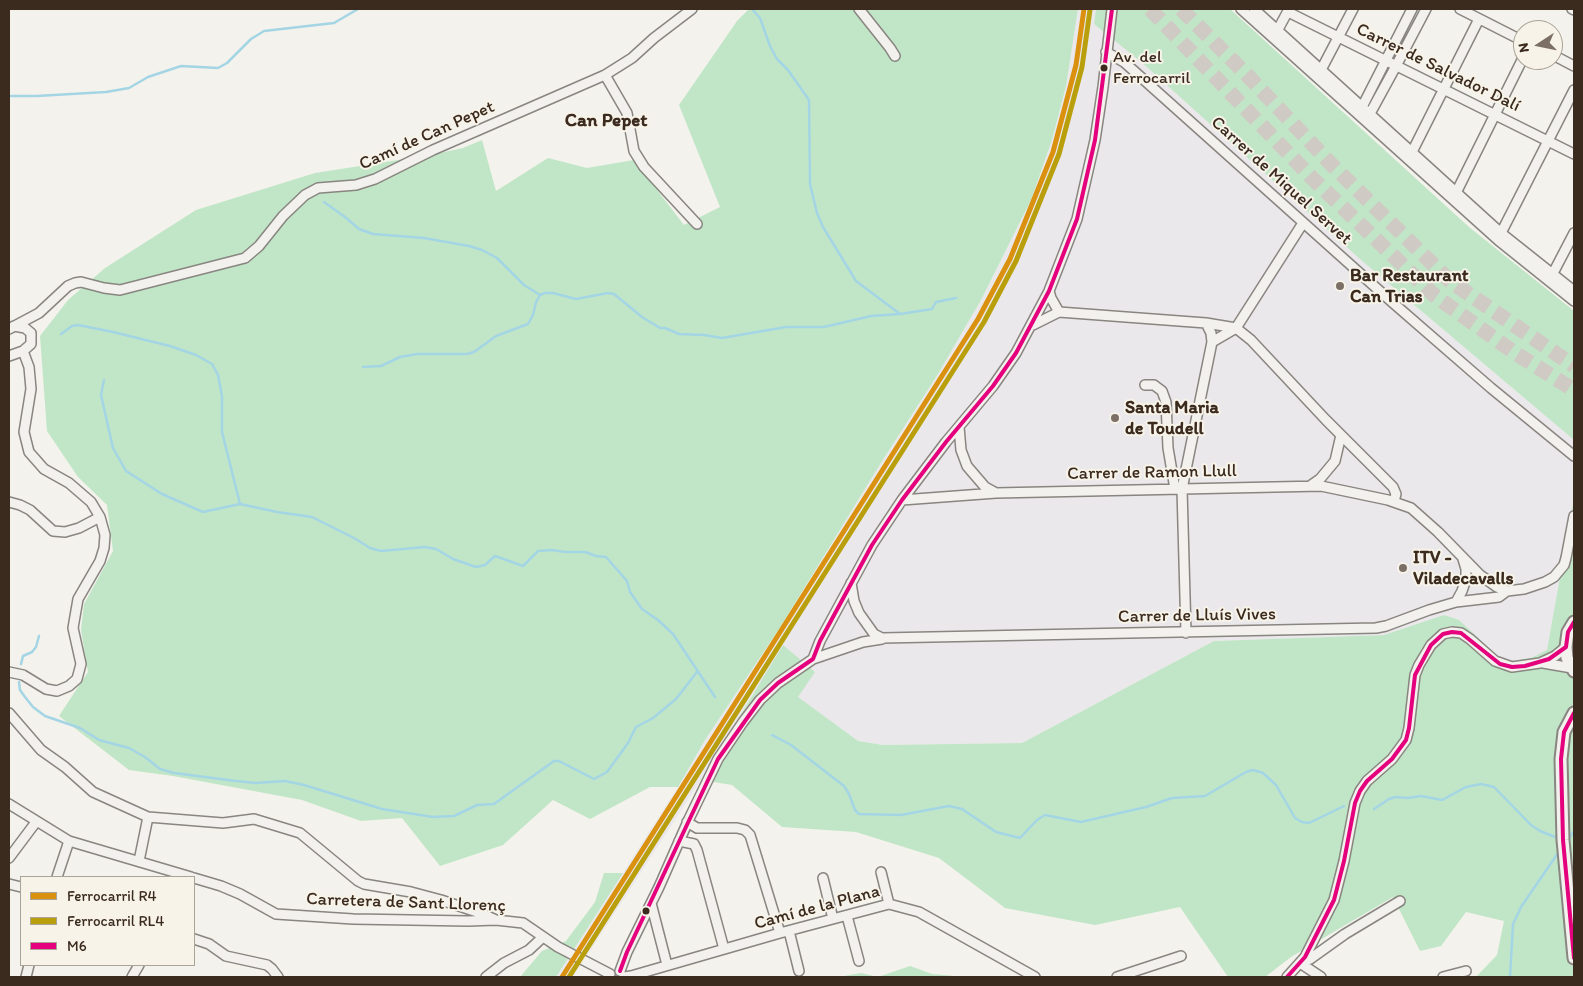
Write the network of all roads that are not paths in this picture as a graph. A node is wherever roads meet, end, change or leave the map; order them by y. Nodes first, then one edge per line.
1 (692, 9) edge
2 (859, 9) edge
3 (1241, 9) edge
4 (1254, 9) edge
5 (1353, 9) edge
6 (1412, 9) edge
7 (1426, 9) edge
8 (1460, 9) edge
9 (1288, 10) edge
10 (1112, 13) edge
11 (1479, 19) junction
12 (1275, 34) junction
13 (1513, 36) edge
14 (1338, 38) junction
15 (1106, 52) junction
16 (895, 56) dead end
17 (1385, 61) junction
18 (1396, 66) junction
19 (1321, 70) junction
20 (1517, 70) edge
21 (605, 75) junction
22 (1444, 88) junction
23 (1574, 90) edge
24 (1364, 114) junction
25 (1495, 114) junction
26 (1548, 141) junction
27 (1412, 152) junction
28 (1574, 154) edge
29 (1454, 196) junction
30 (1303, 222) junction
31 (697, 224) dead end
32 (1574, 233) edge
33 (1500, 236) junction
34 (1551, 278) junction
35 (1050, 291) junction
36 (1574, 291) edge
37 (1574, 301) edge
38 (1059, 312) junction
39 (39, 313) junction
40 (1206, 324) junction
41 (1033, 325) junction
42 (11, 327) edge
43 (1236, 328) junction
44 (31, 333) junction
45 (1212, 342) junction
46 (23, 351) junction
47 (9, 356) edge
48 (1145, 385) dead end
49 (959, 427) junction
50 (1341, 435) junction
51 (1573, 454) edge
52 (915, 483) junction
53 (1310, 486) junction
54 (1178, 489) junction
55 (996, 494) junction
56 (925, 497) junction
57 (902, 500) junction
58 (1394, 501) junction
59 (9, 502) edge
60 (1574, 516) edge
61 (100, 517) junction
62 (1463, 557) junction
63 (851, 583) junction
64 (1507, 591) junction
65 (1456, 602) junction
66 (1574, 622) edge
67 (1186, 632) junction
68 (882, 638) junction
69 (1566, 647) junction
70 (813, 659) junction
71 (1540, 663) junction
72 (1573, 669) edge
73 (9, 672) edge
74 (9, 713) edge
75 (1574, 713) edge
76 (9, 804) edge
77 (148, 817) junction
78 (36, 822) junction
79 (687, 822) junction
80 (697, 828) junction
81 (70, 841) junction
82 (679, 841) junction
83 (694, 844) junction
84 (9, 858) edge
85 (139, 862) junction
86 (881, 872) dead end
87 (57, 876) edge
88 (185, 876) edge
89 (823, 878) dead end
90 (195, 879) edge
91 (1400, 901) dead end
92 (651, 903) junction
93 (889, 904) junction
94 (847, 916) junction
95 (833, 919) junction
96 (496, 920) junction
97 (639, 930) junction
98 (658, 930) junction
99 (784, 932) junction
100 (543, 937) junction
101 (195, 939) edge
102 (724, 949) junction
103 (1182, 956) dead end
104 (1574, 958) edge
105 (859, 961) dead end
106 (1300, 963) junction
107 (667, 965) junction
108 (138, 966) edge
109 (799, 971) dead end
110 (1466, 971) dead end
111 (623, 975) edge
112 (610, 976) edge
113 (132, 977) edge
114 (278, 977) edge
115 (486, 977) edge
116 (1035, 977) edge
117 (1117, 977) edge
118 (1287, 977) edge
119 (1322, 977) edge
120 (1444, 977) edge

1 - 21 street, Camí de Can Pepet
2 - 16 street
3 - 12 street
4 - 12 street
5 - 14 street
6 - 17 street
7 - 18 street
8 - 11 street
9 - 12 street
9 - 14 street, Carrer de Salvador Dalí
10 - 15 street
11 - 13 street
11 - 22 street
12 - 19 street
12 - 24 street
14 - 17 street, Carrer de Salvador Dalí
14 - 19 street
15 - 30 street, Carrer de Miquel Servet
15 - 35 street
17 - 18 street, Carrer de Salvador Dalí
17 - 24 street
18 - 22 street, Carrer de Salvador Dalí
18 - 24 street
19 - 24 street
20 - 25 street
21 - 31 street
21 - 39 street, Camí de Can Pepet
22 - 25 street, Carrer de Salvador Dalí
22 - 27 street
23 - 26 street
24 - 27 street
24 - 29 street
25 - 26 street, Carrer de Salvador Dalí
25 - 29 street
26 - 28 street, Carrer de Salvador Dalí
26 - 33 street
27 - 29 street
29 - 33 street
30 - 43 street
30 - 51 street, Carrer de Miquel Servet
32 - 34 street
33 - 34 street
34 - 36 street
34 - 37 street
35 - 38 street
35 - 41 street
38 - 40 street
38 - 41 street
39 - 42 street, Camí de Can Pepet
39 - 44 street, Camí de Can Pepet
40 - 43 street
40 - 45 street
41 - 49 street
42 - 44 street
43 - 45 street
43 - 50 street
44 - 46 street, Camí de Can Pepet
45 - 54 street
46 - 47 street
46 - 61 street
48 - 54 street
49 - 52 street
49 - 55 street
50 - 53 street
50 - 58 street
52 - 56 street
52 - 57 street
53 - 54 street, Carrer de Ramon Llull
53 - 58 street, Carrer de Ramon Llull
54 - 55 street, Carrer de Ramon Llull
54 - 67 street
55 - 56 street, Carrer de Ramon Llull
56 - 57 street, Carrer de Ramon Llull
57 - 63 street
58 - 62 street, Carrer de Ramon Llull
59 - 61 street
60 - 64 street, Carrer de Lluís Vives
61 - 73 street
62 - 64 street, Carrer de Ramon Llull
62 - 65 street
63 - 68 street
63 - 70 street
64 - 65 street, Carrer de Lluís Vives
65 - 67 street, Carrer de Lluís Vives
66 - 69 street
67 - 68 street, Carrer de Lluís Vives
68 - 70 street, Carrer de Lluís Vives
69 - 71 street
69 - 72 street
70 - 79 street, Carrer de Lluís Vives
71 - 72 street
71 - 106 street
74 - 77 street
75 - 104 street
76 - 78 street, Carretera de Sant Llorenç
77 - 85 street
77 - 96 street
78 - 81 street, Carretera de Sant Llorenç
78 - 84 street
79 - 80 street
79 - 82 street, Carrer de Lluís Vives
80 - 83 street
80 - 99 street
81 - 85 street, Carretera de Sant Llorenç
81 - 87 street
82 - 83 street
82 - 92 street, Carrer de Lluís Vives
83 - 102 street
85 - 88 street, Carretera de Sant Llorenç
86 - 93 street
89 - 95 street
90 - 96 street, Carretera de Sant Llorenç
91 - 106 street
92 - 97 street, Carrer de Lluís Vives
92 - 98 street
93 - 94 street, Camí de la Plana
93 - 116 street, Camí de la Plana
94 - 95 street, Camí de la Plana
94 - 105 street
95 - 99 street, Camí de la Plana
96 - 100 street, Carretera de Sant Llorenç
97 - 98 street
97 - 111 street, Carrer de Lluís Vives
98 - 107 street
99 - 102 street, Camí de la Plana
99 - 109 street
100 - 112 street, Carretera de Sant Llorenç
100 - 115 street
101 - 114 street
102 - 107 street, Camí de la Plana
103 - 117 street
106 - 118 street
106 - 119 street
107 - 111 street, Camí de la Plana
108 - 113 street
110 - 120 street
111 - 112 street, Camí de la Plana

